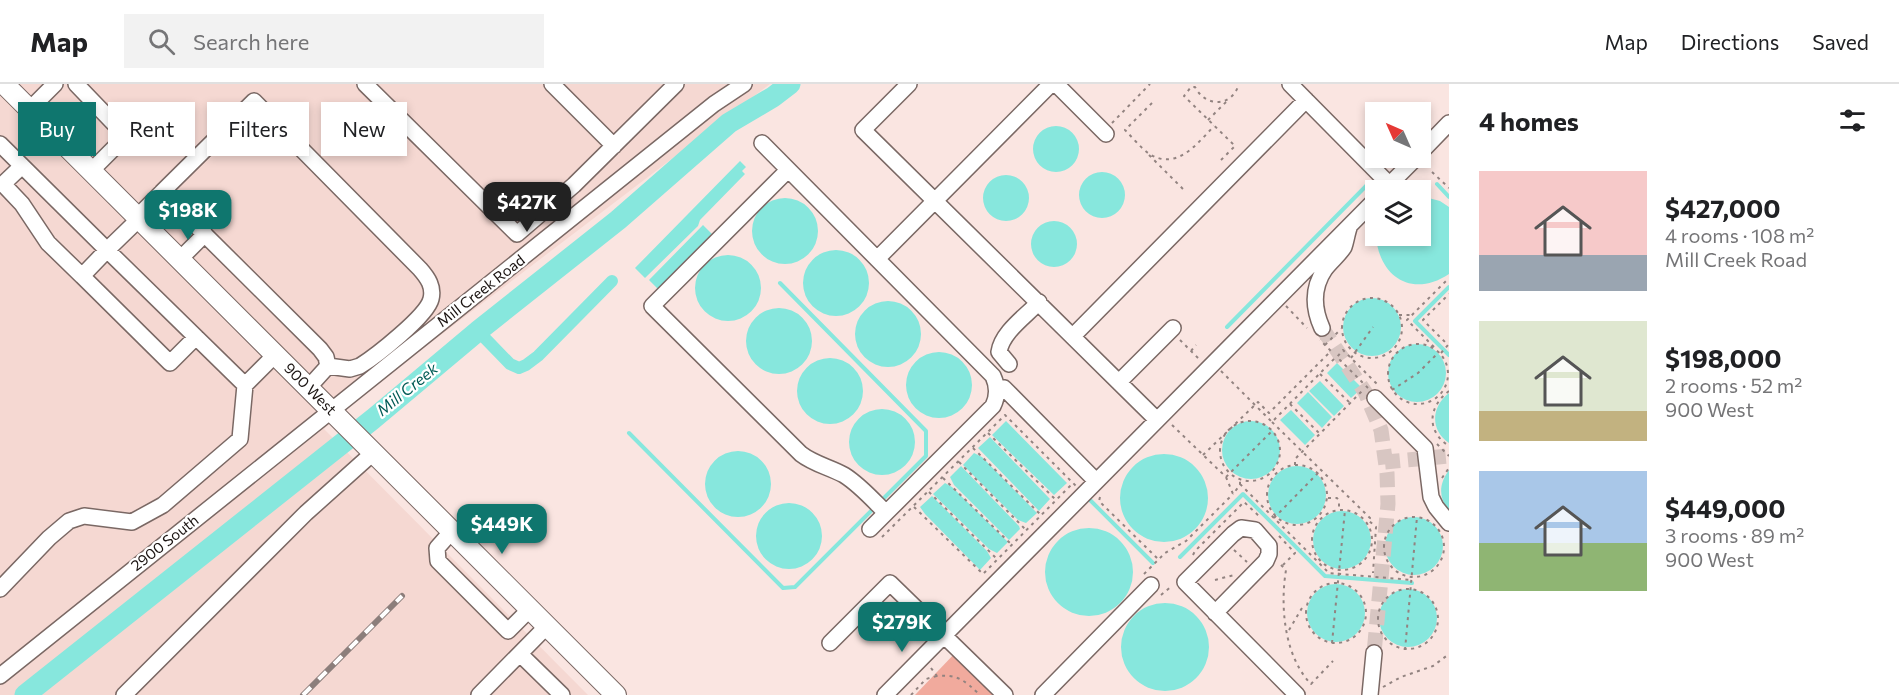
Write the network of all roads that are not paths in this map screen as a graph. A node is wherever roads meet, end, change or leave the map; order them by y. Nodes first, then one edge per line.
1 (4, 84) edge
2 (55, 84) edge
3 (76, 84) edge
4 (365, 84) edge
5 (552, 84) edge
6 (676, 84) edge
7 (744, 84) edge
8 (909, 84) edge
9 (1056, 84) edge
10 (1290, 84) edge
11 (1042, 87) edge
12 (1306, 100) junction
13 (23, 102) edge
14 (37, 102) edge
15 (93, 102) edge
16 (96, 105) edge
17 (1449, 123) edge
18 (1105, 133) road end
19 (1431, 142) edge
20 (762, 143) dead end
21 (0, 144) edge
22 (614, 146) junction
23 (76, 156) edge
24 (22, 166) junction
25 (1406, 168) edge
26 (788, 170) junction
27 (91, 171) junction
28 (1380, 180) edge
29 (1395, 180) edge
30 (162, 192) junction
31 (936, 201) junction
32 (1365, 210) edge
33 (138, 218) junction
34 (1350, 225) junction
35 (205, 234) junction
36 (108, 250) junction
37 (180, 259) junction
38 (877, 259) junction
39 (82, 276) junction
40 (1039, 302) junction
41 (1172, 330) road end
42 (1316, 332) tunnel mouth
43 (1073, 336) junction
44 (196, 337) junction
45 (276, 354) junction
46 (1009, 364) dead end
47 (328, 366) junction
48 (1119, 382) junction
49 (245, 385) junction
50 (309, 387) junction
51 (997, 387) junction
52 (1368, 394) road end
53 (331, 409) junction
54 (1159, 417) junction
55 (368, 447) junction
56 (1096, 481) junction
57 (881, 508) junction
58 (1449, 524) edge
59 (870, 530) road end
60 (452, 531) junction
61 (1151, 585) road end
62 (1, 587) edge
63 (530, 609) junction
64 (1215, 613) junction
65 (547, 626) junction
66 (944, 634) junction
67 (830, 643) dead end
68 (520, 654) junction
69 (1374, 654) tunnel mouth
70 (0, 675) edge
71 (1370, 694) edge
72 (124, 695) edge
73 (479, 695) edge
74 (562, 695) edge
75 (616, 695) edge
76 (885, 695) edge
77 (1005, 695) edge
78 (1043, 695) edge
79 (1298, 695) edge

1 - 13 main road, 900 West
2 - 14 street
3 - 15 street
4 - 22 street
5 - 22 street
6 - 22 street
7 - 53 street, Mill Creek Road
8 - 31 street
9 - 18 street
10 - 12 street
11 - 31 street
12 - 28 street
12 - 43 street
16 - 27 street
17 - 19 street
20 - 26 street
21 - 24 street
23 - 27 main road, 900 West
24 - 36 street
24 - 39 street
25 - 29 street
26 - 38 street
26 - 57 street
27 - 33 main road, 900 West
30 - 33 street
30 - 35 street
30 - 47 street
31 - 38 street
31 - 40 street
32 - 34 street
33 - 36 street
33 - 37 main road, 900 West
34 - 42 street
34 - 54 street
35 - 37 street
35 - 47 street
36 - 39 street
36 - 44 street
37 - 45 main road, 900 West
38 - 51 street
39 - 44 street
40 - 43 street
40 - 46 street
41 - 48 street
43 - 48 street
44 - 49 street
45 - 49 street
45 - 50 main road, 900 West
47 - 50 street
48 - 54 street
49 - 62 street
50 - 53 main road, 900 West
51 - 56 street
51 - 57 street
52 - 58 street
53 - 55 main road, 900 West
53 - 70 street, 2900 South
54 - 56 street
55 - 60 main road, 900 West
55 - 72 street
56 - 66 street
57 - 59 street
60 - 63 main road, 900 West
60 - 63 street
61 - 78 street
63 - 65 main road, 900 West
64 - 64 street
64 - 79 street
65 - 68 street
65 - 75 main road, 900 West
66 - 67 street
66 - 76 street
66 - 77 street
68 - 73 street
68 - 74 street
69 - 71 street

